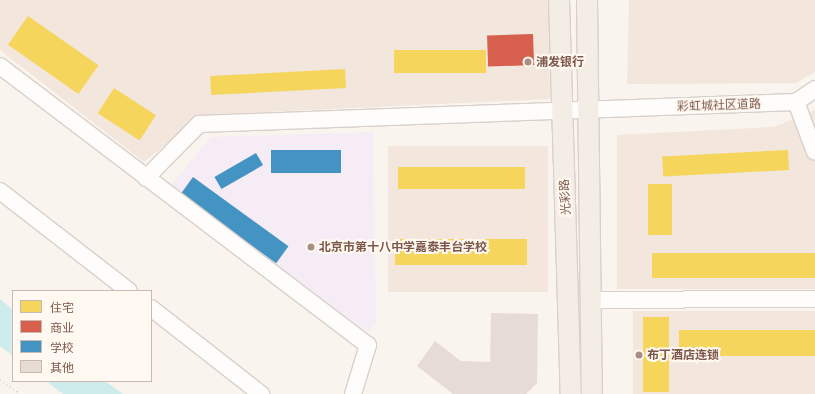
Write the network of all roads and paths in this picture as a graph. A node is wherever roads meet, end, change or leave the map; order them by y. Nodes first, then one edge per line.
1 (559, 0) edge
2 (587, 0) edge
3 (0, 66) edge
4 (815, 88) edge
5 (796, 102) junction
6 (588, 110) junction
7 (560, 111) junction
8 (815, 152) edge
9 (146, 178) junction
10 (0, 191) edge
11 (128, 290) edge
12 (815, 299) edge
13 (591, 300) junction
14 (152, 309) edge
15 (0, 380) edge
16 (20, 394) edge
17 (261, 394) edge
18 (353, 394) edge
19 (571, 394) edge
20 (592, 394) edge

1 - 7 main road, 光彩路
2 - 6 main road, 光彩路
3 - 9 street
4 - 5 street
5 - 6 street, 彩虹城社区道路
5 - 8 street
6 - 7 street, 彩虹城社区道路
6 - 13 main road, 光彩路
7 - 9 street, 彩虹城社区道路
7 - 19 main road, 光彩路
9 - 18 street
10 - 11 street
12 - 13 street
13 - 20 main road, 光彩路
14 - 17 street
15 - 16 path

